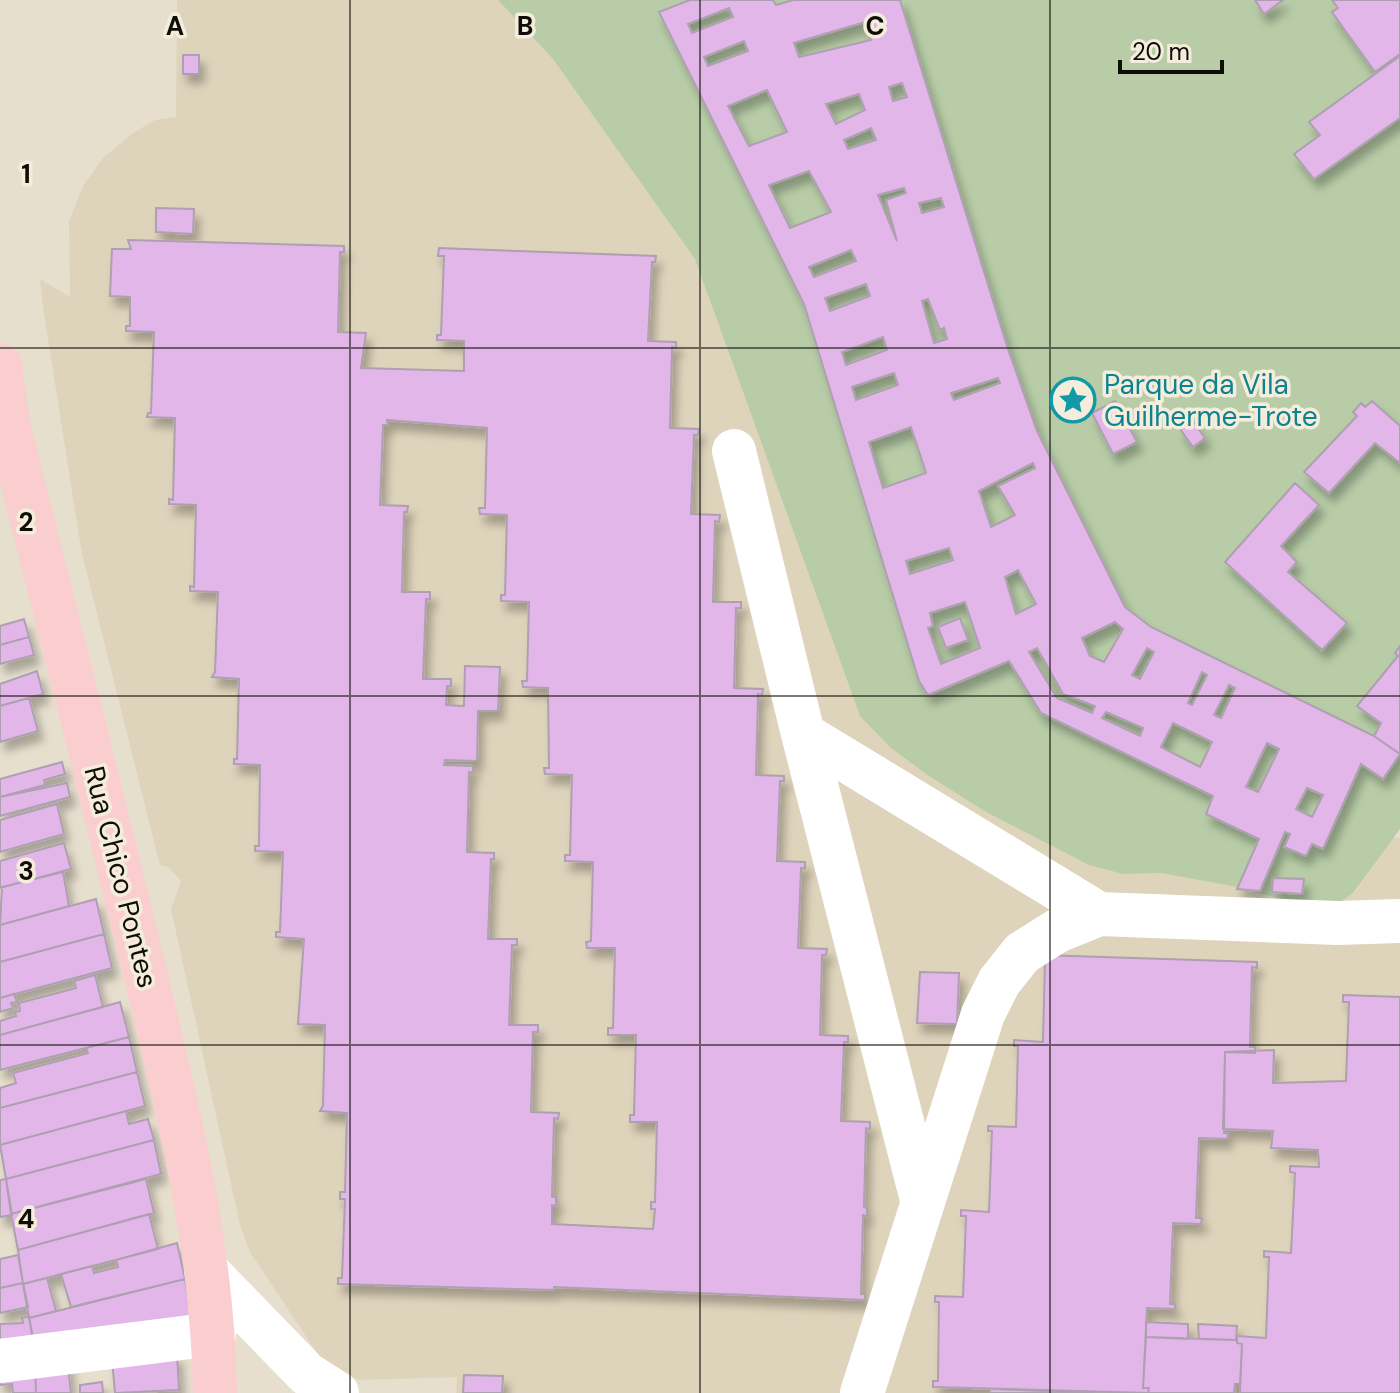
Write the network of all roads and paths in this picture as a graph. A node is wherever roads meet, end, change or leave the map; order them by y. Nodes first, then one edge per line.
1 (0, 365) edge
2 (734, 451) dead end
3 (803, 734) junction
4 (1099, 914) junction
5 (1400, 921) edge
6 (922, 1200) junction
7 (206, 1270) junction
8 (214, 1334) junction
9 (0, 1361) edge
10 (215, 1393) edge
11 (337, 1393) edge
12 (862, 1393) edge

1 - 7 main road, Rua Chico Pontes
2 - 3 lane
3 - 4 lane
3 - 6 lane
4 - 5 lane
4 - 6 lane
6 - 12 lane
7 - 8 main road, Rua Chico Pontes
7 - 11 lane
8 - 9 lane
8 - 10 main road, Rua Chico Pontes

